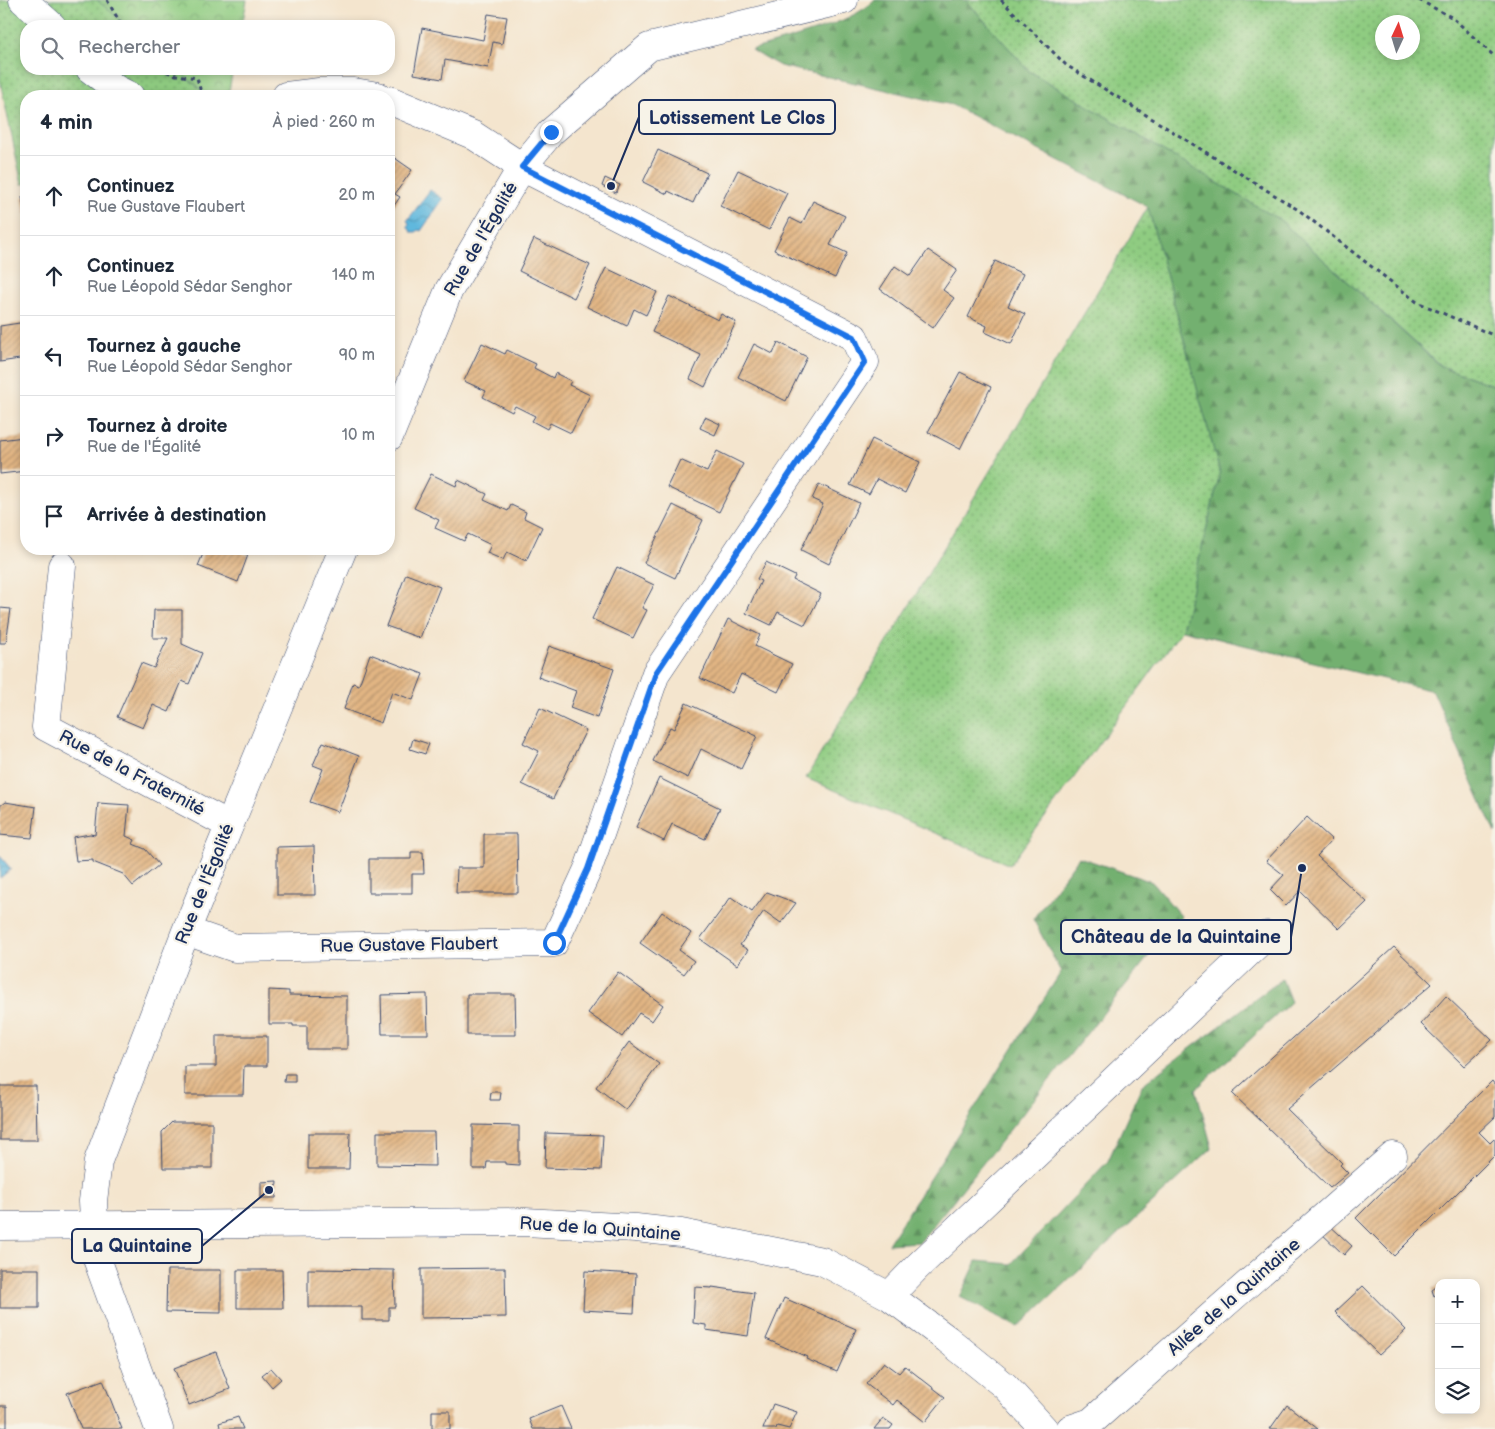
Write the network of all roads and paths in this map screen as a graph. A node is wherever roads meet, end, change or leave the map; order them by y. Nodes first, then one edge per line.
1 (23, 0) edge
2 (107, 0) edge
3 (844, 0) edge
4 (1001, 0) edge
5 (1419, 0) edge
6 (45, 20) edge
7 (119, 20) edge
8 (1495, 57) edge
9 (98, 75) edge
10 (174, 75) edge
11 (118, 90) edge
12 (200, 90) edge
13 (395, 102) edge
14 (522, 167) junction
15 (1495, 336) edge
16 (395, 422) edge
17 (341, 555) edge
18 (62, 566) dead end
19 (229, 825) junction
20 (186, 931) junction
21 (1267, 935) dead end
22 (1393, 1156) dead end
23 (94, 1225) junction
24 (0, 1226) edge
25 (889, 1296) junction
26 (159, 1429) edge
27 (1044, 1429) edge
28 (1070, 1429) edge

1 - 6 street
2 - 7 path
3 - 14 street, Rue de l'Égalité
4 - 15 path
5 - 8 path
9 - 11 street
10 - 12 path
13 - 14 street
14 - 16 street, Rue de l'Égalité
14 - 20 street, Rue Gustave Flaubert
17 - 19 street, Rue de l'Égalité
18 - 19 street, Rue de la Fraternité
19 - 20 street, Rue de l'Égalité
20 - 23 street, Rue de l'Égalité
21 - 25 street
22 - 28 street, Allée de la Quintaine
23 - 24 street, Rue de la Quintaine
23 - 25 street, Rue de la Quintaine
23 - 26 street, Rue de l'Égalité
25 - 27 street, Rue de la Quintaine

